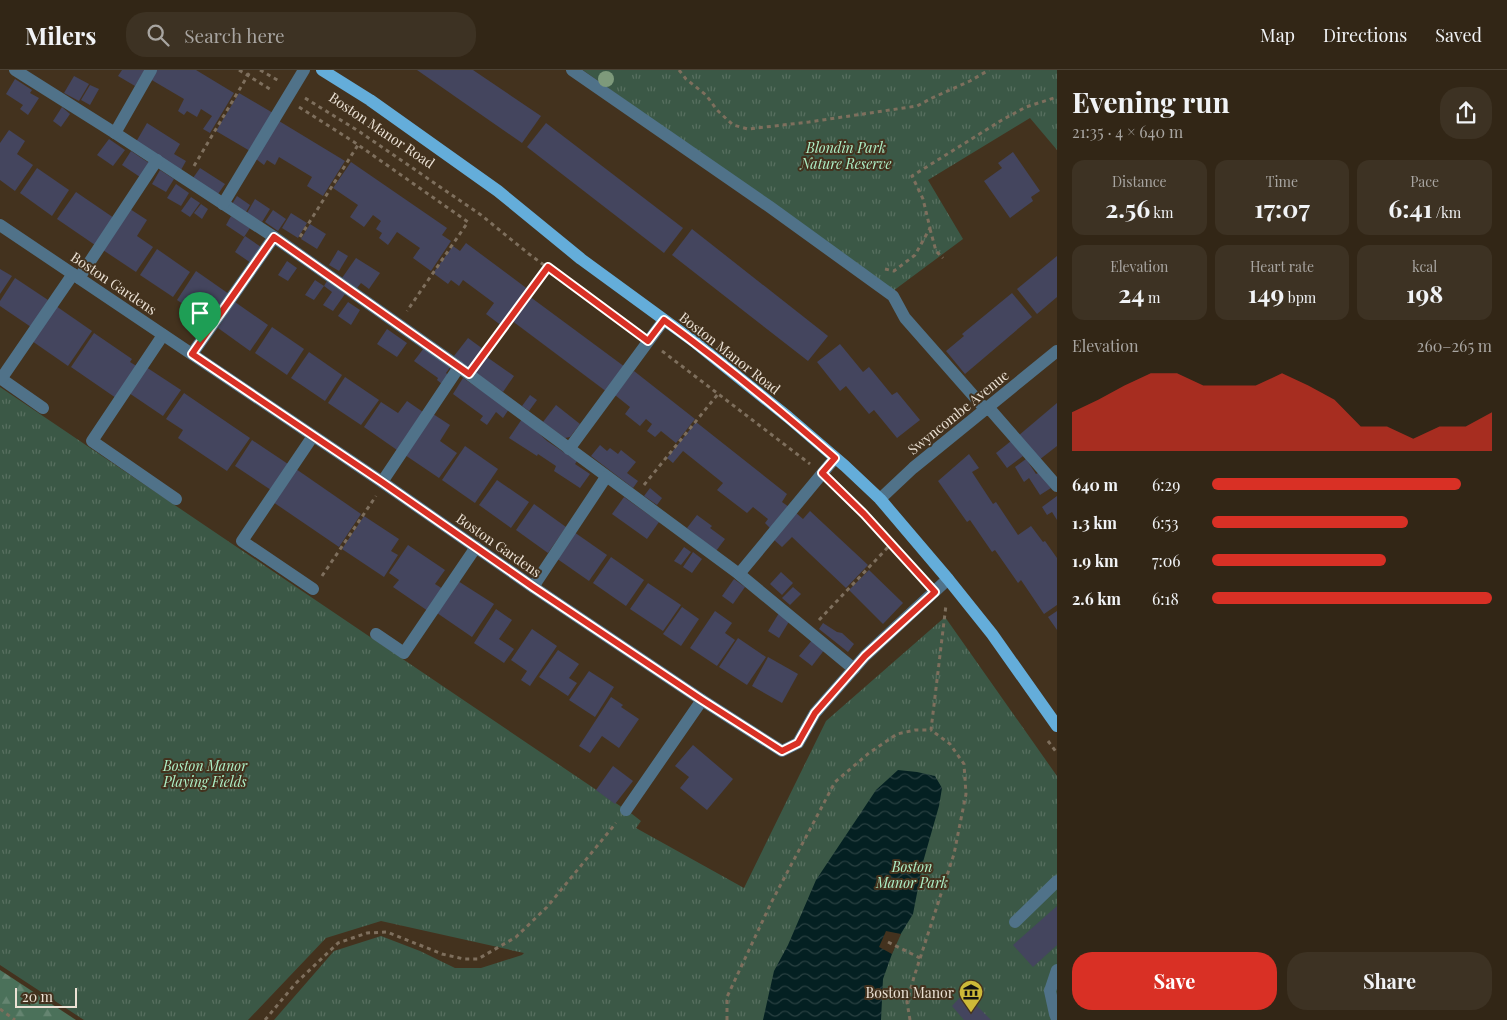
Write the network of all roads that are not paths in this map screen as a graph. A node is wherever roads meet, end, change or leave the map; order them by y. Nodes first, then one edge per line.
1 (15, 70) edge
2 (151, 70) edge
3 (304, 70) edge
4 (322, 70) edge
5 (572, 70) edge
6 (115, 133) junction
7 (157, 160) junction
8 (223, 204) junction
9 (0, 225) edge
10 (274, 237) junction
11 (76, 276) junction
12 (664, 320) junction
13 (164, 335) junction
14 (1057, 351) edge
15 (192, 354) junction
16 (464, 370) junction
17 (0, 379) edge
18 (43, 408) dead end
19 (987, 409) junction
20 (313, 436) junction
21 (569, 449) junction
22 (835, 458) junction
23 (606, 477) junction
24 (383, 483) junction
25 (1057, 486) edge
26 (176, 499) dead end
27 (880, 499) junction
28 (476, 547) junction
29 (738, 574) junction
30 (948, 579) junction
31 (533, 587) junction
32 (313, 589) road end
33 (376, 634) dead end
34 (854, 669) junction
35 (702, 700) junction
36 (1057, 726) edge
37 (626, 810) road end
38 (1057, 881) edge
39 (1014, 922) dead end
40 (1057, 970) edge
41 (1057, 1019) edge

1 - 6 street
2 - 6 street
3 - 8 street
4 - 12 main road, Boston Manor Road
5 - 19 street
6 - 7 street
7 - 8 street
7 - 11 street
8 - 10 street
9 - 11 street, Boston Gardens
10 - 15 street
10 - 16 street
11 - 13 street, Boston Gardens
11 - 17 street
12 - 21 street
12 - 22 main road, Boston Manor Road
13 - 15 street, Boston Gardens
13 - 26 street
14 - 19 street, Swyncombe Avenue
15 - 20 street, Boston Gardens
16 - 21 street
16 - 24 street
17 - 18 street
19 - 25 street
19 - 27 street, Swyncombe Avenue
20 - 24 street, Boston Gardens
20 - 32 street
21 - 23 street
22 - 27 main road, Boston Manor Road
22 - 29 street
23 - 29 street
23 - 31 street
24 - 28 street, Boston Gardens
27 - 30 main road, Boston Manor Road
28 - 31 street, Boston Gardens
28 - 33 street
29 - 34 street
30 - 34 street, Boston Gardens
30 - 36 main road, Boston Manor Road
31 - 35 street, Boston Gardens
34 - 35 street, Boston Gardens
35 - 37 street
38 - 39 street
40 - 41 street

